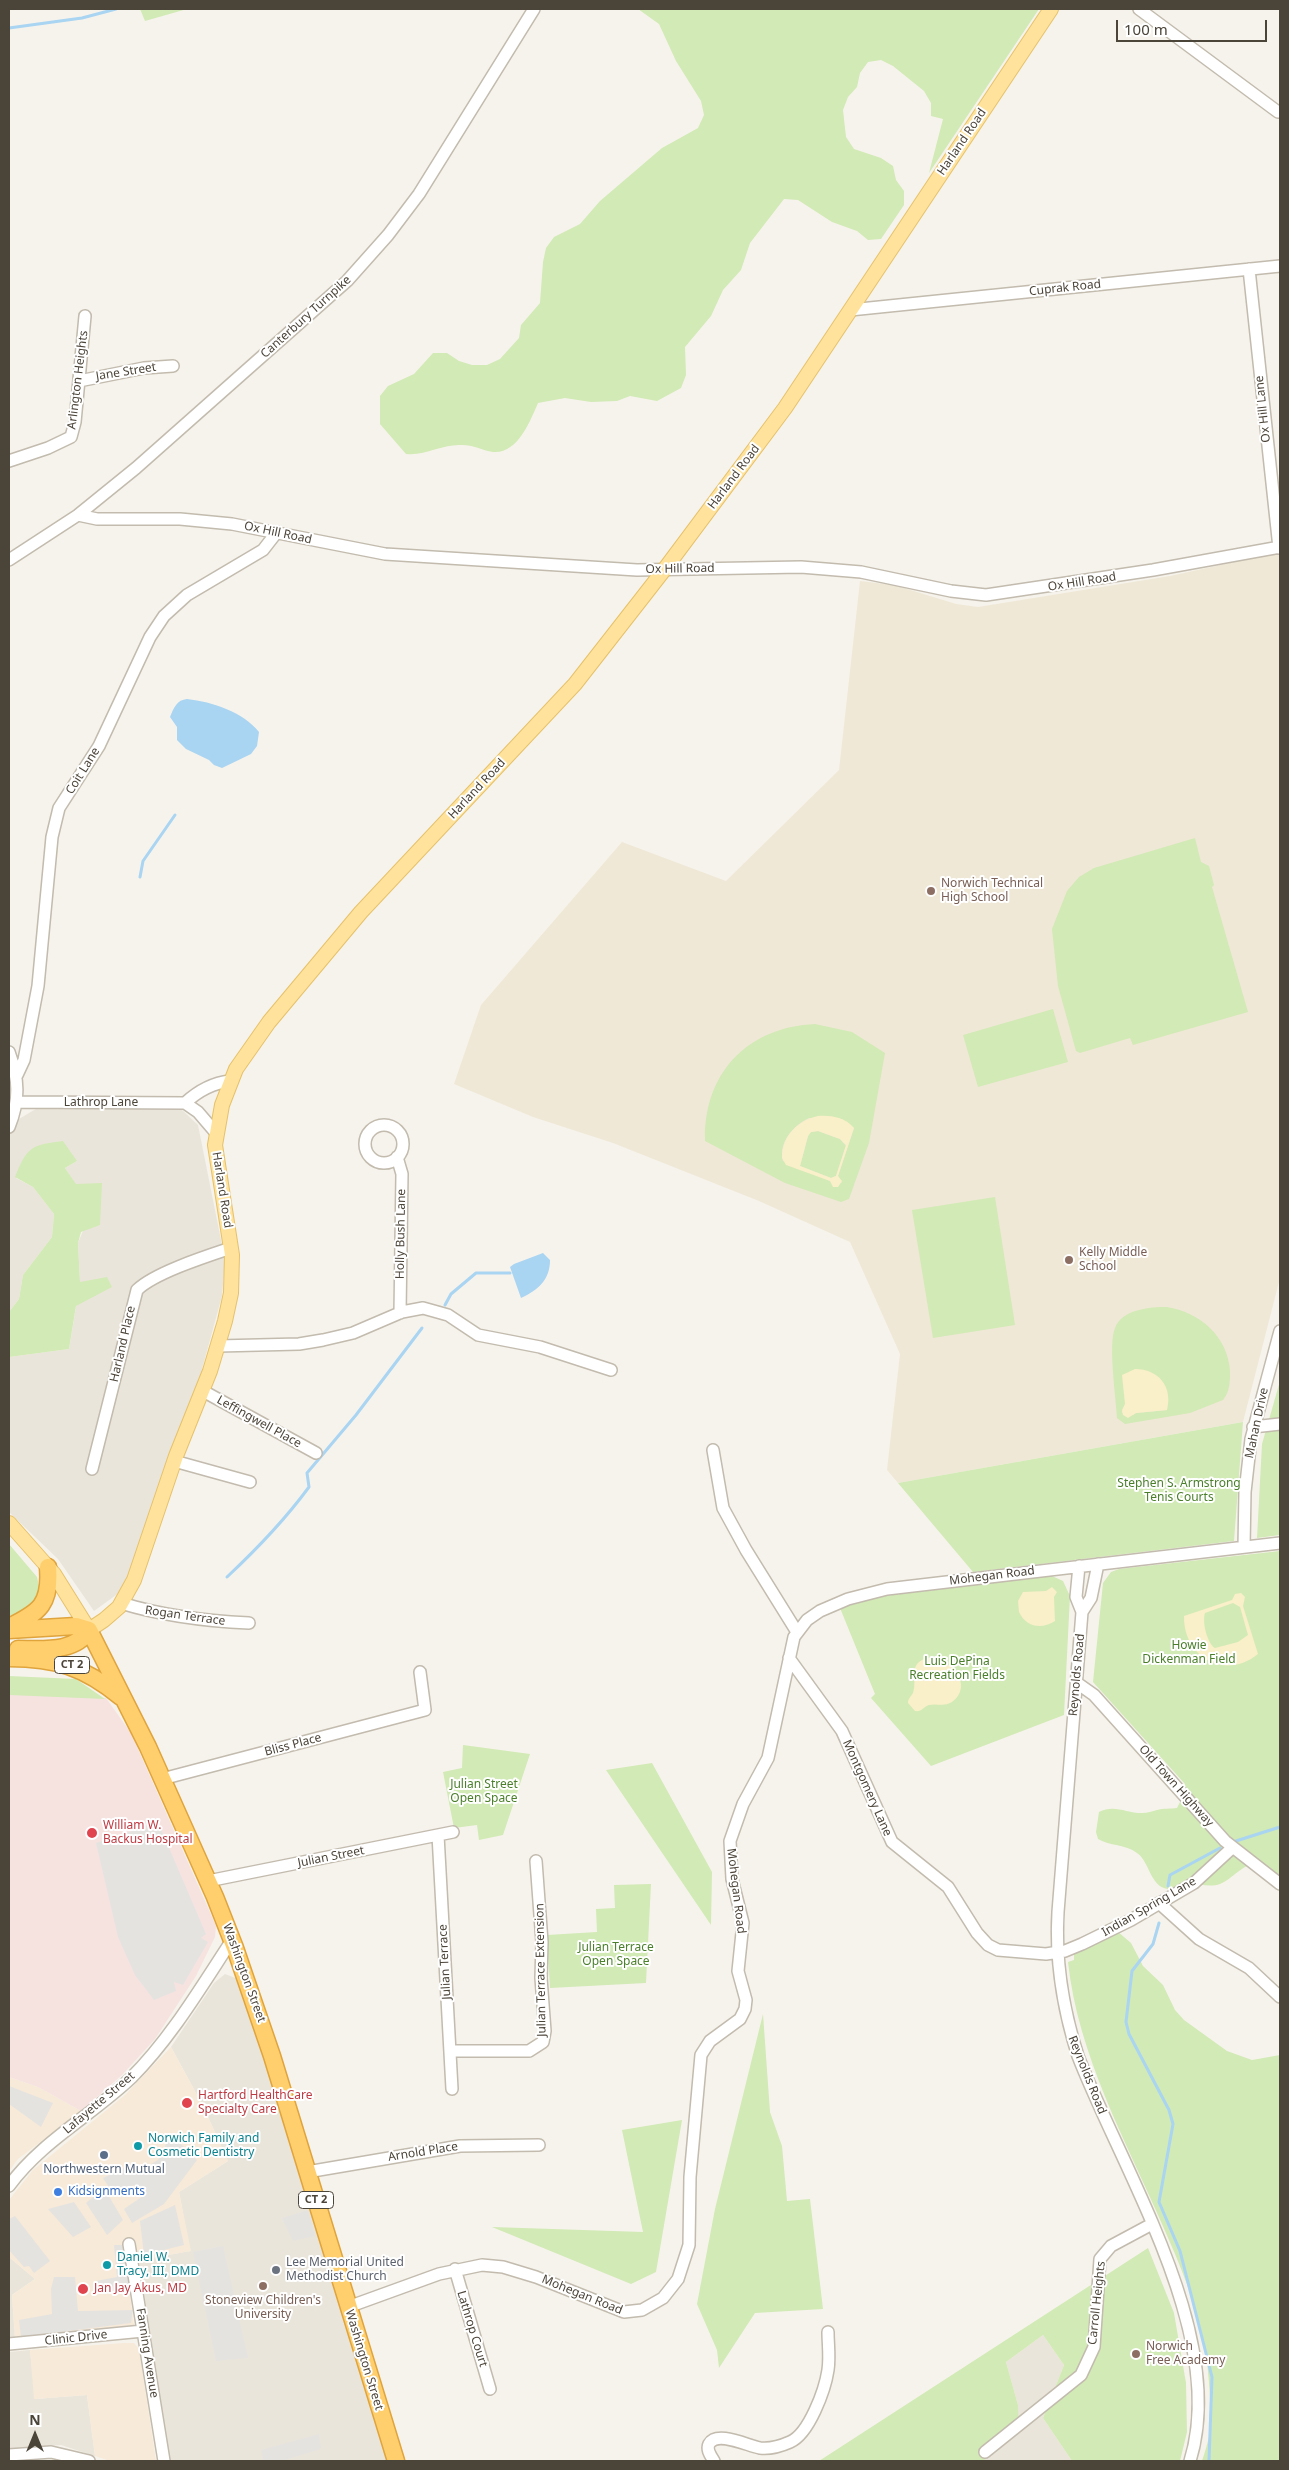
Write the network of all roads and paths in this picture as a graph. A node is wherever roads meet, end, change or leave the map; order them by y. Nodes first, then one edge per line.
1 (534, 9) edge
2 (1051, 9) edge
3 (1139, 9) edge
4 (1278, 112) dead end
5 (1280, 266) edge
6 (1249, 269) junction
7 (850, 310) junction
8 (85, 316) dead end
9 (173, 366) dead end
10 (79, 380) junction
11 (9, 461) edge
12 (78, 514) junction
13 (277, 532) junction
14 (1279, 548) edge
15 (9, 560) edge
16 (664, 570) junction
17 (9, 1052) edge
18 (16, 1076) junction
19 (230, 1081) junction
20 (17, 1102) junction
21 (185, 1103) junction
22 (9, 1127) edge
23 (216, 1133) junction
24 (397, 1157) dead end
25 (231, 1248) junction
26 (400, 1313) junction
27 (1280, 1331) edge
28 (218, 1346) junction
29 (611, 1370) dead end
30 (202, 1391) junction
31 (1280, 1424) edge
32 (1253, 1427) junction
33 (713, 1450) dead end
34 (316, 1453) dead end
35 (174, 1461) junction
36 (92, 1469) dead end
37 (250, 1482) dead end
38 (9, 1523) edge
39 (1280, 1543) edge
40 (1244, 1547) junction
41 (1098, 1564) junction
42 (1079, 1566) junction
43 (48, 1567) junction
44 (121, 1603) junction
45 (1082, 1612) junction
46 (249, 1623) dead end
47 (9, 1628) edge
48 (89, 1630) junction
49 (797, 1632) junction
50 (9, 1650) edge
51 (9, 1658) edge
52 (789, 1658) junction
53 (420, 1672) dead end
54 (1077, 1684) junction
55 (126, 1700) junction
56 (162, 1779) junction
57 (453, 1832) dead end
58 (438, 1835) junction
59 (1232, 1848) junction
60 (536, 1861) dead end
61 (208, 1881) junction
62 (1280, 1884) edge
63 (1159, 1904) junction
64 (232, 1940) junction
65 (1057, 1953) junction
66 (1280, 1996) edge
67 (450, 2051) junction
68 (452, 2089) dead end
69 (539, 2145) dead end
70 (307, 2172) junction
71 (9, 2186) edge
72 (1152, 2224) junction
73 (129, 2244) dead end
74 (455, 2270) junction
75 (348, 2307) junction
76 (143, 2331) junction
77 (828, 2332) dead end
78 (9, 2344) edge
79 (490, 2388) dead end
80 (985, 2452) dead end
81 (9, 2455) edge
82 (89, 2461) edge
83 (164, 2461) edge
84 (396, 2461) edge
85 (714, 2461) edge
86 (1190, 2461) edge

1 - 12 street, Canterbury Turnpike
2 - 7 main road, Harland Road
3 - 4 street
5 - 6 street, Cuprak Road
6 - 7 street, Cuprak Road
6 - 14 street, Ox Hill Lane
7 - 16 main road, Harland Road
8 - 10 street, Arlington Heights
9 - 10 street, Jane Street
10 - 11 street, Arlington Heights
12 - 13 street, Ox Hill Road
12 - 15 street, Canterbury Turnpike
13 - 16 street, Ox Hill Road
13 - 18 street, Coit Lane
14 - 16 street, Ox Hill Road
16 - 19 main road, Harland Road
17 - 18 street
18 - 20 street
19 - 21 street
19 - 23 main road, Harland Road
20 - 21 street, Lathrop Lane
20 - 22 street
21 - 23 street
23 - 25 main road, Harland Road
24 - 26 street, Holly Bush Lane
25 - 28 main road, Harland Road
25 - 36 street, Harland Place
26 - 28 street
26 - 29 street
27 - 32 street, Mahan Drive
28 - 30 main road, Harland Road
30 - 34 street, Leffingwell Place
30 - 35 main road, Harland Road
31 - 32 street
32 - 40 street, Mahan Drive
33 - 49 street
35 - 37 street
35 - 44 main road, Harland Road
38 - 43 main road, Washington Street
39 - 40 street, Mohegan Road
40 - 41 street, Mohegan Road
41 - 42 street, Mohegan Road
41 - 45 street, Reynolds Road
42 - 45 street, Reynolds Road
42 - 49 street, Mohegan Road
43 - 47 highway
43 - 48 main road, Washington Street
44 - 46 street, Rogan Terrace
44 - 48 main road, Harland Road
45 - 54 street, Reynolds Road
47 - 48 highway
48 - 50 highway
48 - 55 highway, Washington Street / CT 2
49 - 52 street, Mohegan Road
51 - 55 highway, CT 2
52 - 65 street, Montgomery Lane
52 - 74 street, Mohegan Road
53 - 56 street, Bliss Place
54 - 59 street, Old Town Highway
54 - 65 street, Reynolds Road
55 - 56 highway, Washington Street / CT 2
56 - 61 highway, Washington Street / CT 2
57 - 58 street, Julian Street
58 - 61 street, Julian Street
58 - 67 street, Julian Terrace
59 - 62 street, Old Town Highway
59 - 63 street, Indian Spring Lane
60 - 67 street, Julian Terrace Extension
61 - 64 highway, Washington Street / CT 2
63 - 65 street, Indian Spring Lane
63 - 66 street
64 - 70 highway, Washington Street / CT 2
64 - 71 street, Lafayette Street
65 - 72 street, Reynolds Road
67 - 68 street, Julian Terrace
69 - 70 street, Arnold Place
70 - 75 highway, Washington Street / CT 2
72 - 80 street, Carroll Heights
72 - 86 street, Reynolds Road
73 - 76 street, Fanning Avenue
74 - 75 street, Mohegan Road
74 - 79 street, Lathrop Court
75 - 84 highway, Washington Street / CT 2
76 - 78 street, Clinic Drive
76 - 83 street, Fanning Avenue
77 - 85 street
81 - 82 street

